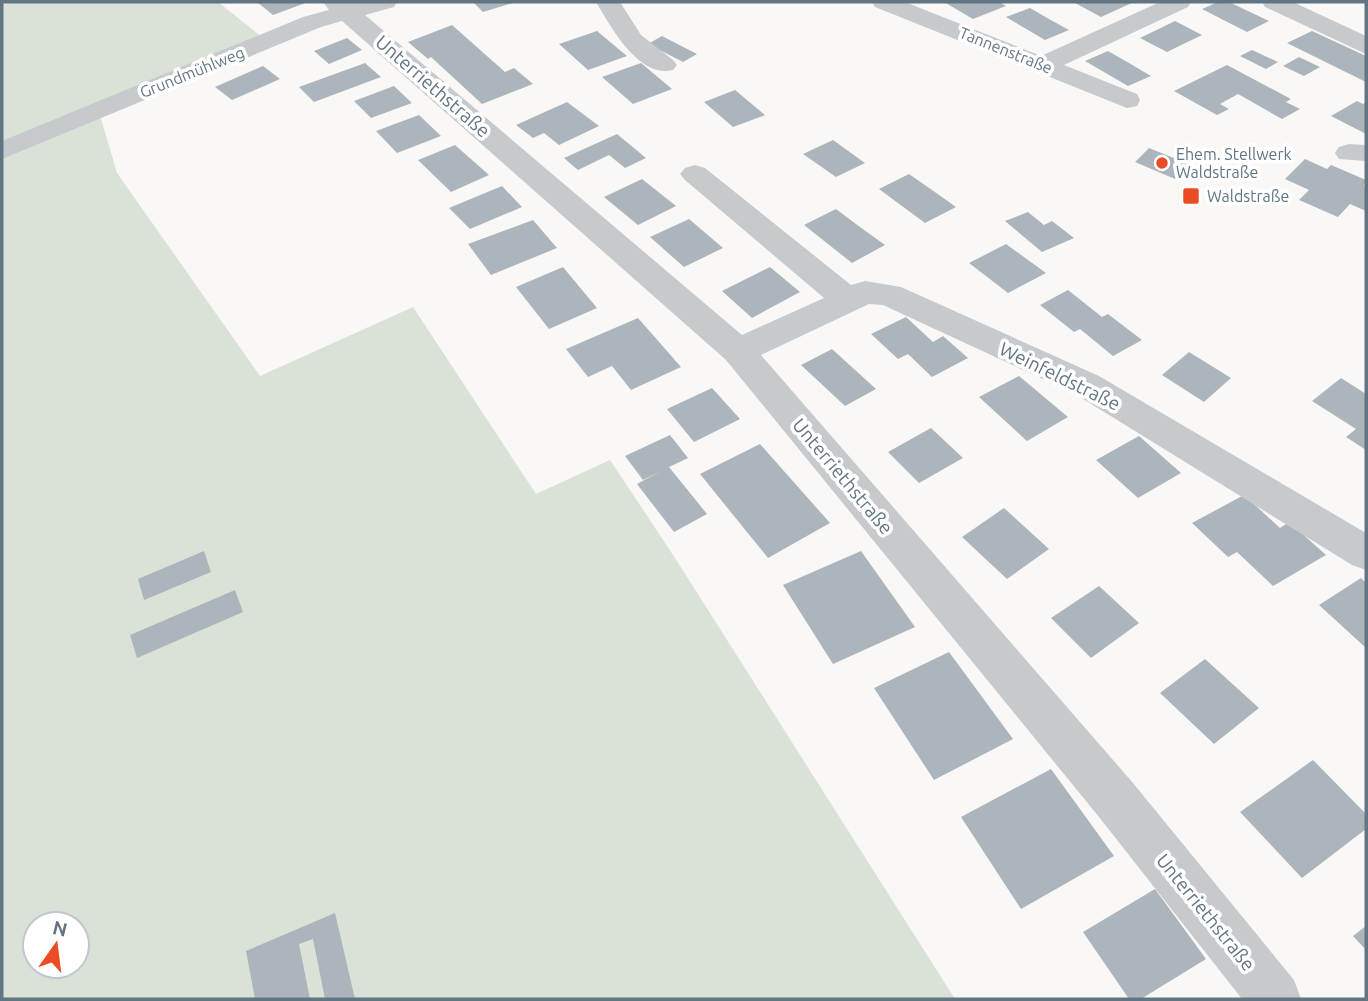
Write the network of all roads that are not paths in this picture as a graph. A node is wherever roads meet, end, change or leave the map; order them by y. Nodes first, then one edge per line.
1 (385, 2) edge
2 (608, 2) edge
3 (884, 2) edge
4 (1178, 2) edge
5 (1274, 2) edge
6 (342, 7) edge
7 (1366, 46) edge
8 (664, 65) dead end
9 (1043, 65) junction
10 (1127, 100) dead end
11 (2, 151) edge
12 (695, 174) dead end
13 (848, 300) junction
14 (738, 351) junction
15 (1366, 553) edge
16 (1275, 999) edge

1 - 6 street, Grundmühlweg
2 - 8 street
3 - 9 street, Tannenstraße
4 - 9 street
5 - 7 street
6 - 11 street, Grundmühlweg
6 - 14 street, Unterriethstraße
9 - 10 street, Tannenstraße
12 - 13 street
13 - 14 street, Weinfeldstraße
13 - 15 street, Weinfeldstraße
14 - 16 street, Unterriethstraße

